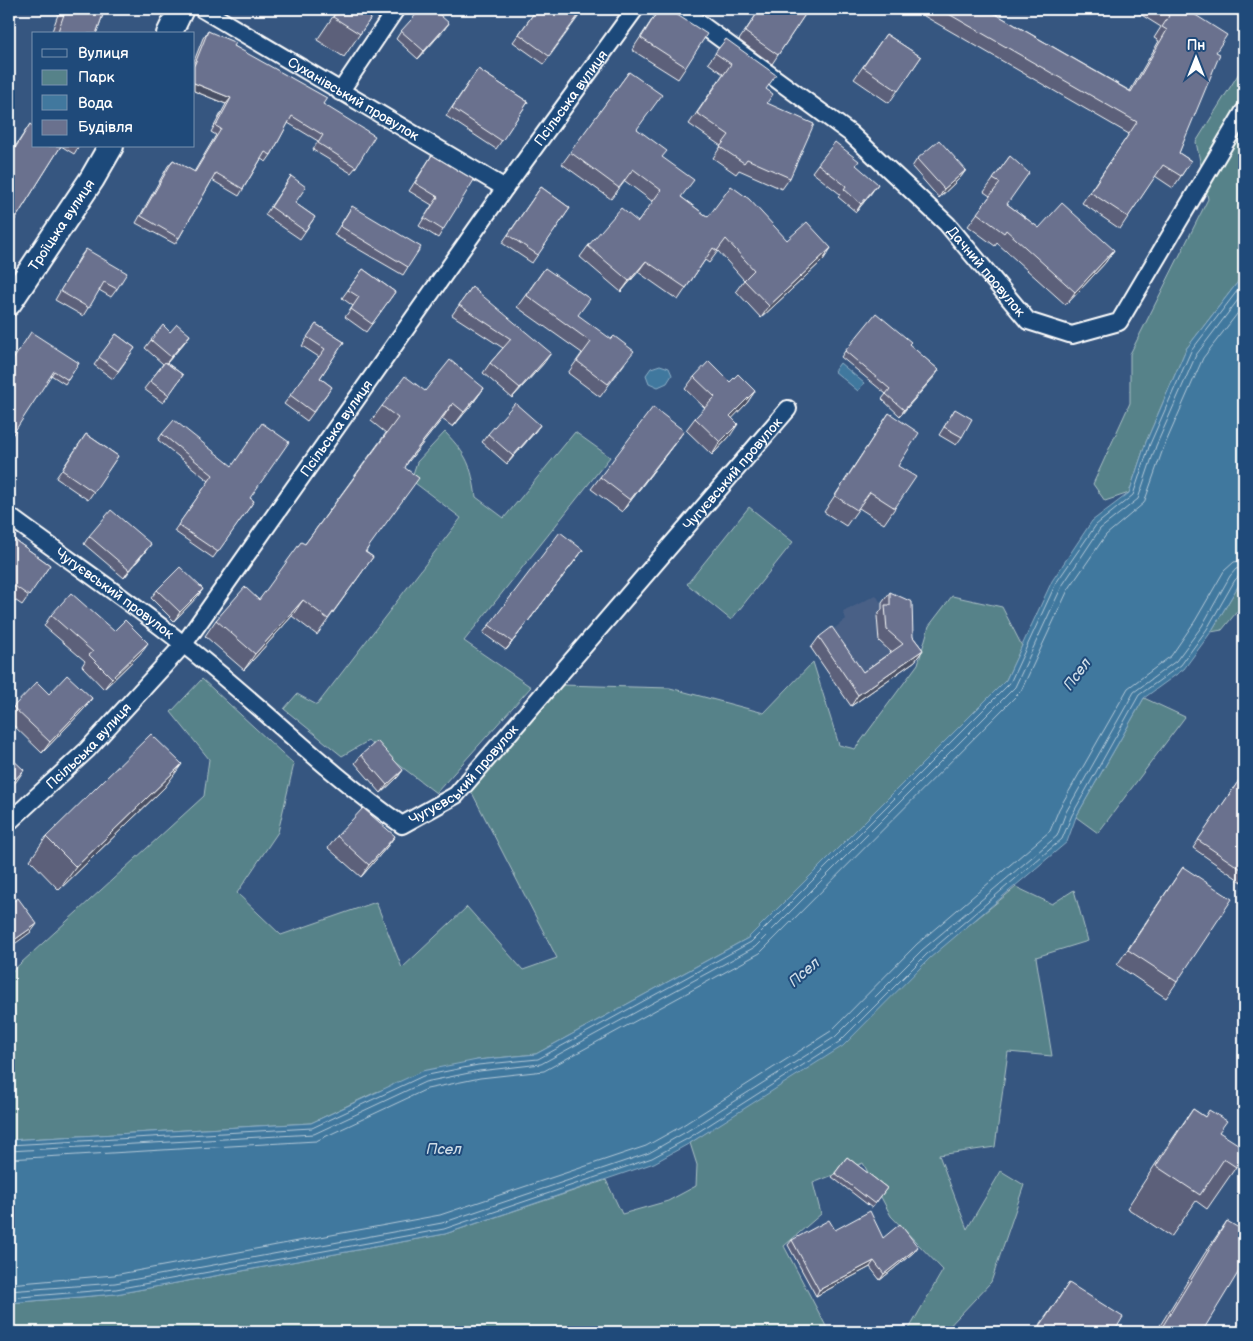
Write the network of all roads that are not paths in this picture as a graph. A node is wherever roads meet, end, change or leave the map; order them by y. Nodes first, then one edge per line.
1 (181, 9) edge
2 (202, 9) edge
3 (396, 9) edge
4 (635, 9) edge
5 (680, 9) edge
6 (170, 32) edge
7 (340, 92) junction
8 (1244, 111) edge
9 (110, 148) edge
10 (505, 188) junction
11 (9, 303) edge
12 (788, 409) dead end
13 (9, 516) edge
14 (184, 644) junction
15 (9, 822) edge

1 - 6 main road
2 - 7 street, Суханівський провулок
3 - 7 street
4 - 10 street, Псільська вулиця
5 - 8 street, Дачний провулок
7 - 10 street, Суханівський провулок
9 - 11 main road, Троїцька вулиця
10 - 14 street, Псільська вулиця
12 - 14 street, Чугуєвський провулок
13 - 14 street, Чугуєвський провулок
14 - 15 street, Псільська вулиця

